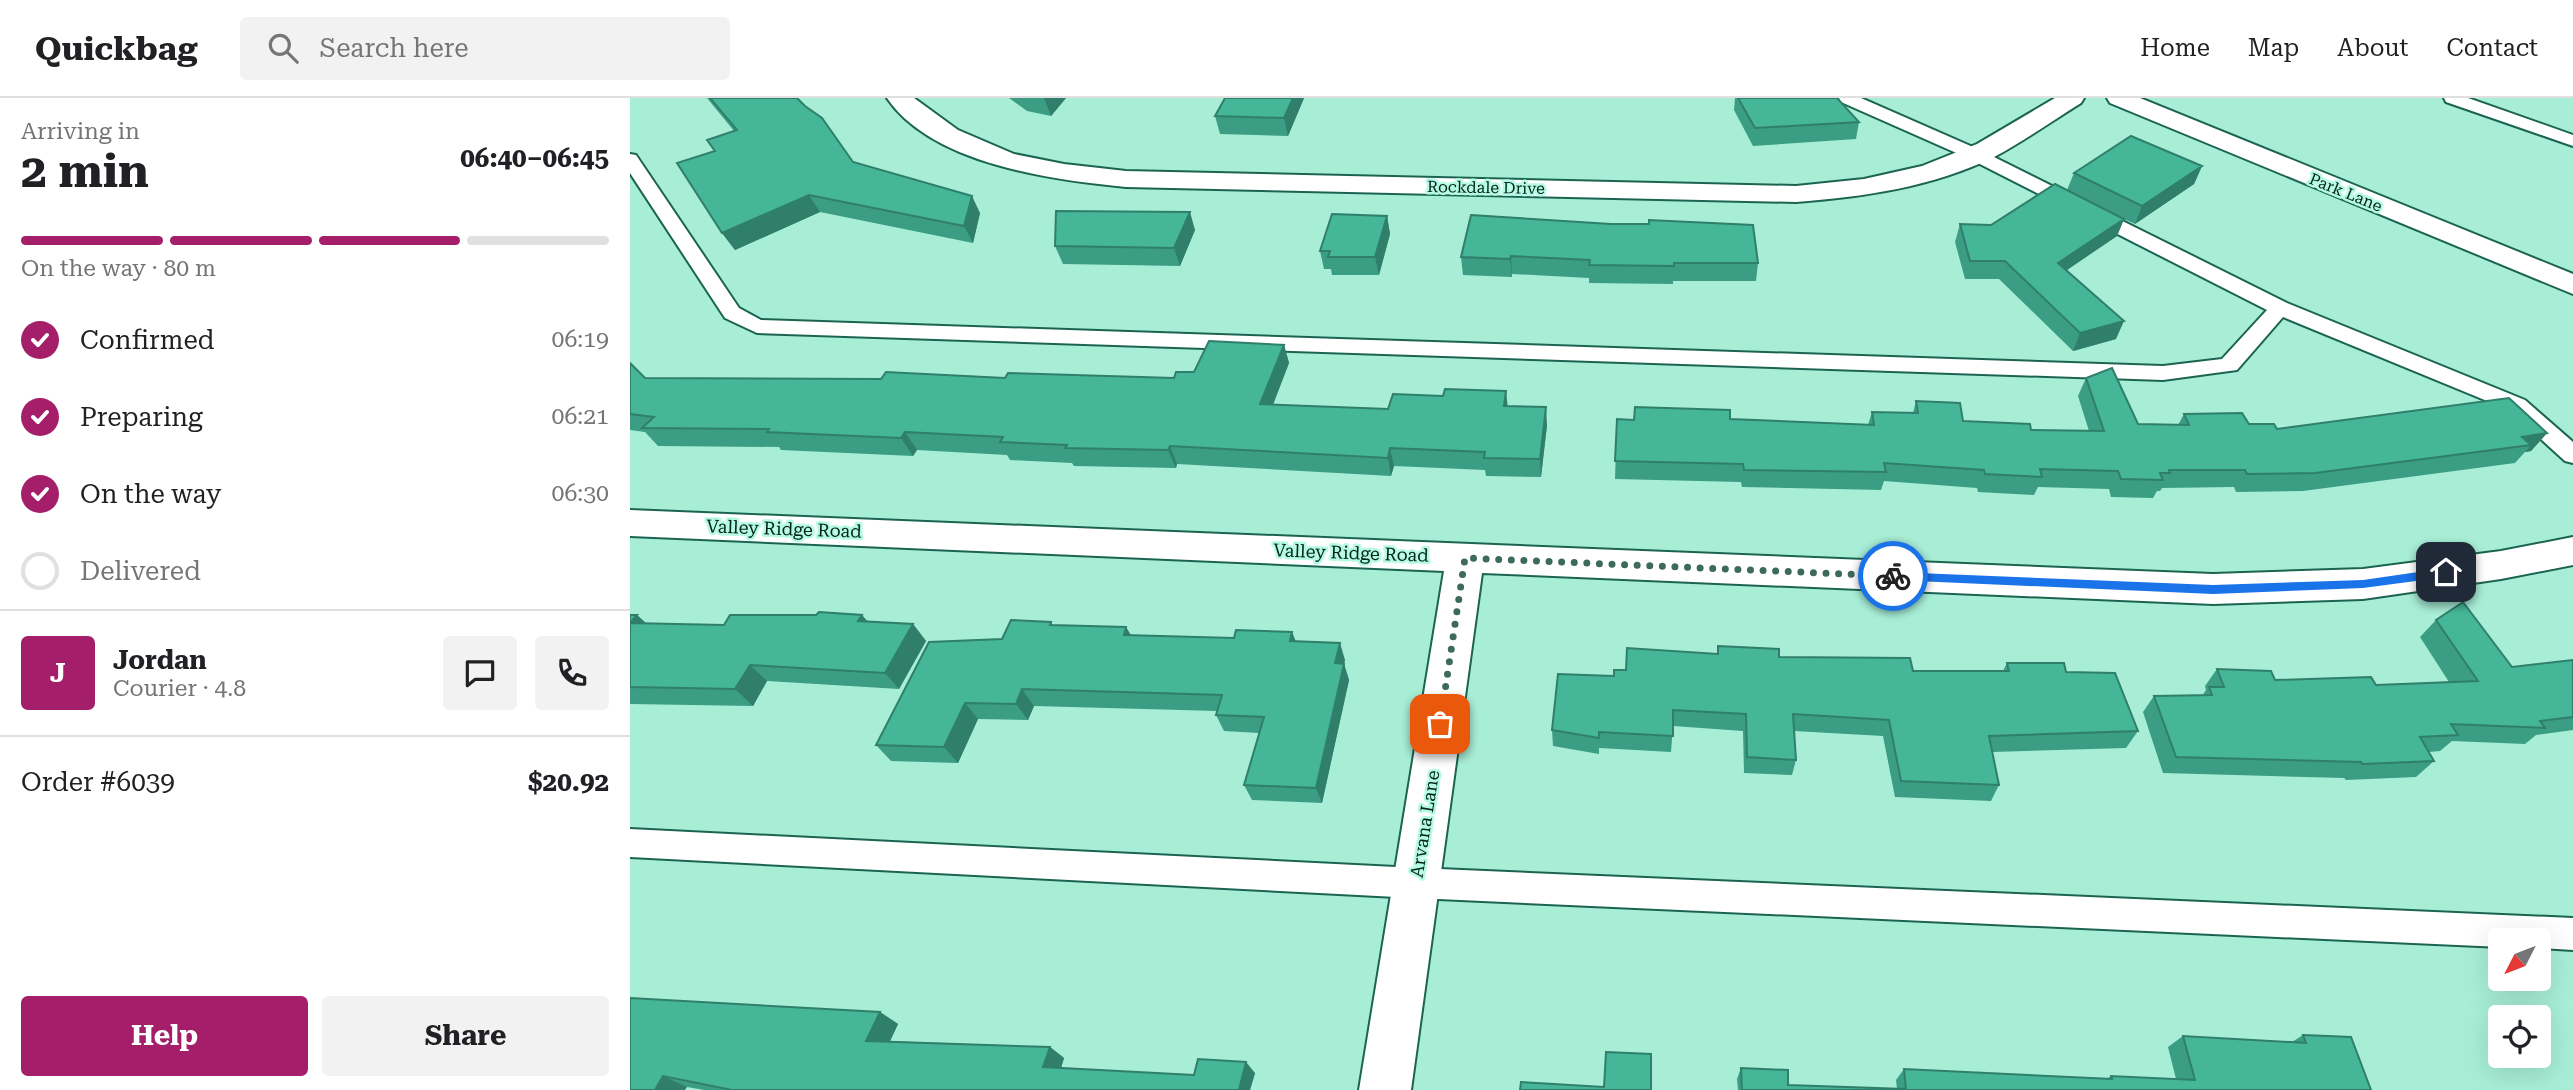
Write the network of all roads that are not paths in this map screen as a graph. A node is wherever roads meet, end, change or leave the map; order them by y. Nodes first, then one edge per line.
1 (899, 98) edge
2 (1847, 98) edge
3 (2072, 98) edge
4 (2119, 98) edge
5 (2452, 98) edge
6 (2573, 141) edge
7 (1976, 155) junction
8 (630, 159) edge
9 (2573, 285) edge
10 (2280, 308) junction
11 (2573, 455) edge
12 (630, 523) edge
13 (2573, 551) edge
14 (1465, 558) junction
15 (630, 843) edge
16 (1416, 883) junction
17 (2573, 934) edge
18 (1385, 1090) edge

1 - 7 street, Rockdale Drive
2 - 7 lane
3 - 7 street, Rockdale Drive
4 - 9 street, Park Lane
5 - 6 lane
7 - 10 lane
8 - 10 lane
10 - 11 lane
12 - 14 street, Valley Ridge Road
13 - 14 street, Valley Ridge Road
14 - 16 street, Arvana Lane
15 - 16 lane
16 - 17 lane
16 - 18 street, Arvana Lane

